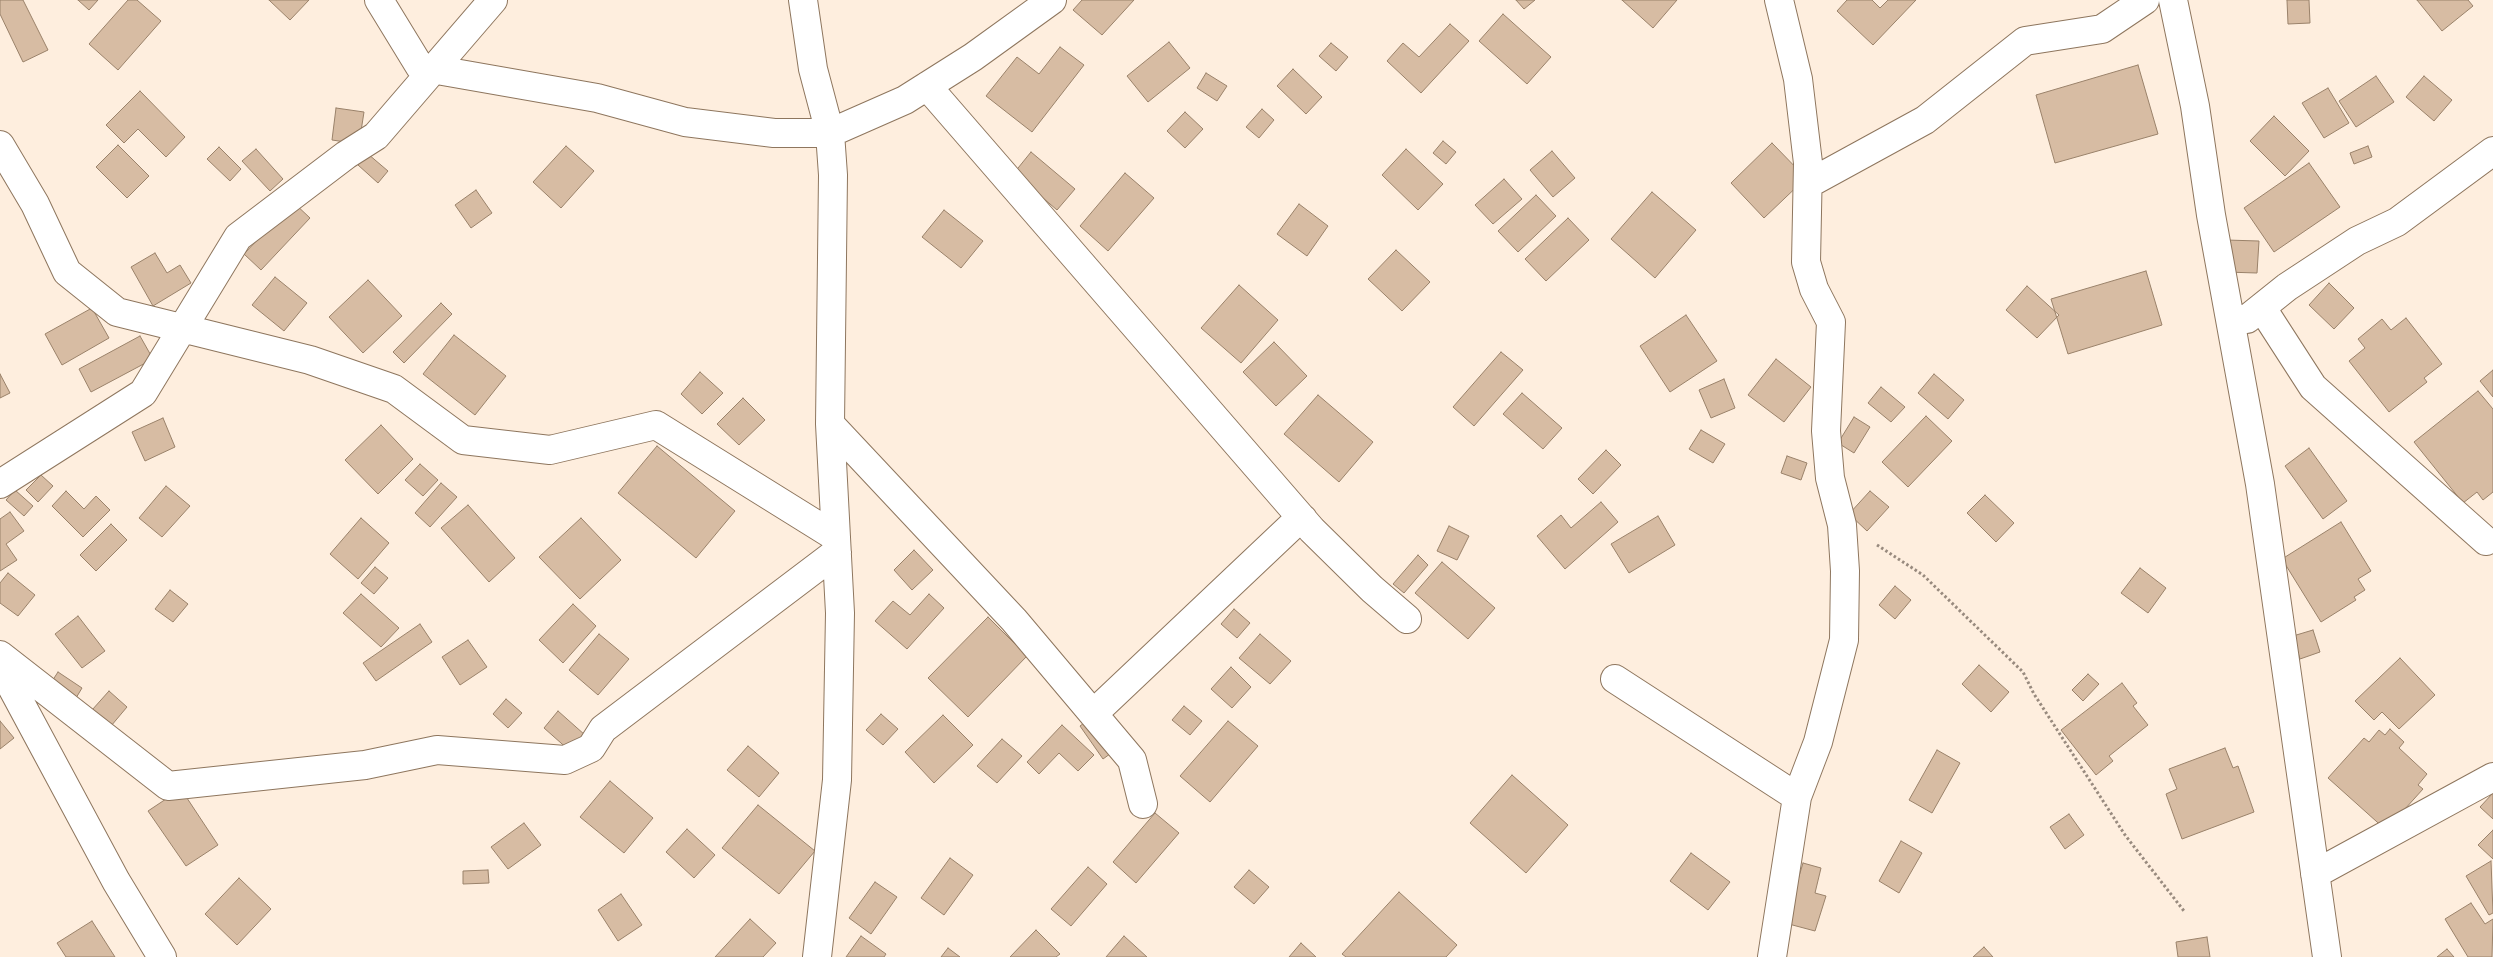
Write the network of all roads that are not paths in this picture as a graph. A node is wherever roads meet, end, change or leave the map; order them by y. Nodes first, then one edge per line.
1 (379, 0) edge
2 (493, 0) edge
3 (803, 0) edge
4 (1052, 0) edge
5 (1779, 0) edge
6 (2145, 0) edge
7 (2173, 0) edge
8 (434, 68) junction
9 (927, 86) junction
10 (830, 133) junction
11 (0, 146) edge
12 (2493, 150) edge
13 (1808, 184) junction
14 (2262, 308) junction
15 (184, 327) junction
16 (2231, 330) junction
17 (830, 424) junction
18 (0, 484) edge
19 (1303, 519) junction
20 (2486, 541) dead end
21 (836, 544) junction
22 (1407, 619) dead end
23 (0, 655) edge
24 (0, 665) edge
25 (1615, 679) dead end
26 (1093, 714) junction
27 (2493, 777) edge
28 (1797, 797) junction
29 (1143, 804) dead end
30 (2315, 874) junction
31 (162, 957) edge
32 (818, 957) edge
33 (1772, 957) edge
34 (2327, 957) edge

1 - 8 street
2 - 8 street
3 - 10 street
4 - 9 street
5 - 13 street
6 - 13 street
7 - 16 street
8 - 10 street
8 - 15 street
9 - 10 street
9 - 19 street
10 - 17 street
11 - 15 street
12 - 14 street
13 - 28 street
14 - 16 street
14 - 20 street
15 - 18 street
15 - 21 street
16 - 30 street
17 - 21 street
17 - 26 street
19 - 22 street
19 - 26 street
21 - 23 street
21 - 32 street
24 - 31 street
25 - 28 street
26 - 29 street
27 - 30 street
28 - 33 street
30 - 34 street

